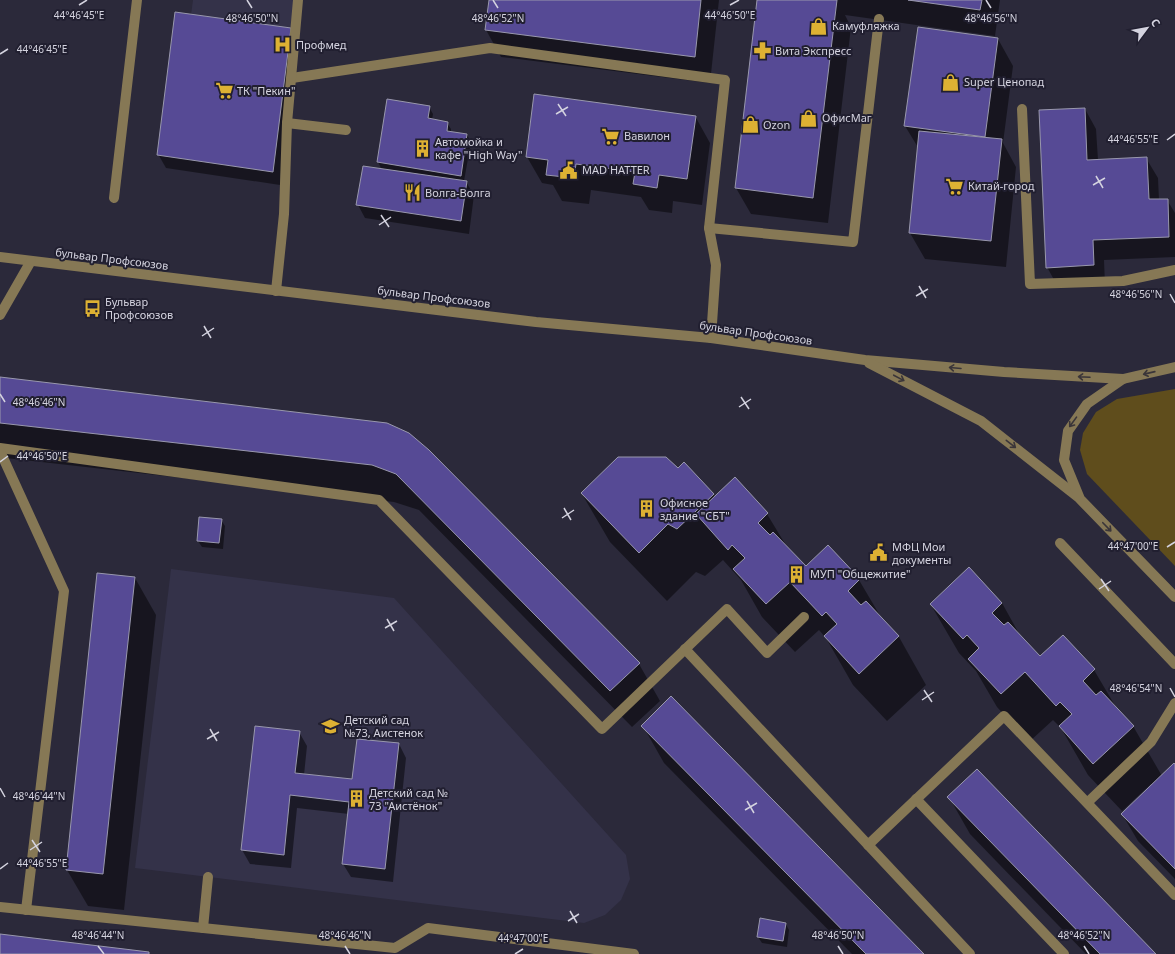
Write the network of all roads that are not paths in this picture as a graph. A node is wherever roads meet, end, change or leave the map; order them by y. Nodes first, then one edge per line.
1 (137, 0) edge
2 (298, 0) edge
3 (878, 18) dead end
4 (292, 78) junction
5 (1022, 109) dead end
6 (287, 123) junction
7 (346, 130) dead end
8 (114, 198) dead end
9 (709, 228) junction
10 (0, 257) edge
11 (31, 261) junction
12 (1175, 270) edge
13 (276, 291) junction
14 (0, 315) edge
15 (711, 338) junction
16 (864, 360) junction
17 (1175, 367) edge
18 (1123, 379) junction
19 (0, 450) edge
20 (1080, 499) junction
21 (1060, 543) dead end
22 (1175, 597) edge
23 (804, 617) dead end
24 (685, 649) junction
25 (1175, 664) edge
26 (1175, 703) edge
27 (916, 800) junction
28 (1088, 802) junction
29 (868, 845) junction
30 (208, 877) dead end
31 (1175, 895) edge
32 (0, 907) edge
33 (26, 910) junction
34 (203, 928) junction
35 (634, 954) edge
36 (970, 954) edge
37 (1064, 954) edge

1 - 8 street
2 - 4 street
3 - 9 street
4 - 6 street
4 - 9 street
5 - 12 street
6 - 7 street
6 - 13 street
9 - 15 street
10 - 11 street, бульвар Профсоюзов
11 - 13 street, бульвар Профсоюзов
11 - 14 street
13 - 15 street, бульвар Профсоюзов
15 - 16 street, бульвар Профсоюзов
18 -> 16 street, бульвар Профсоюзов
16 -> 20 street, бульвар Профсоюзов
17 -> 18 street
18 -> 20 street
19 - 24 street
19 - 33 street
20 -> 22 street
21 - 25 street
23 - 24 street
24 - 29 street
26 - 28 street
27 - 28 street
27 - 29 street
27 - 37 street
28 - 31 street
29 - 36 street
30 - 34 street
32 - 33 street
33 - 34 street
34 - 35 street

